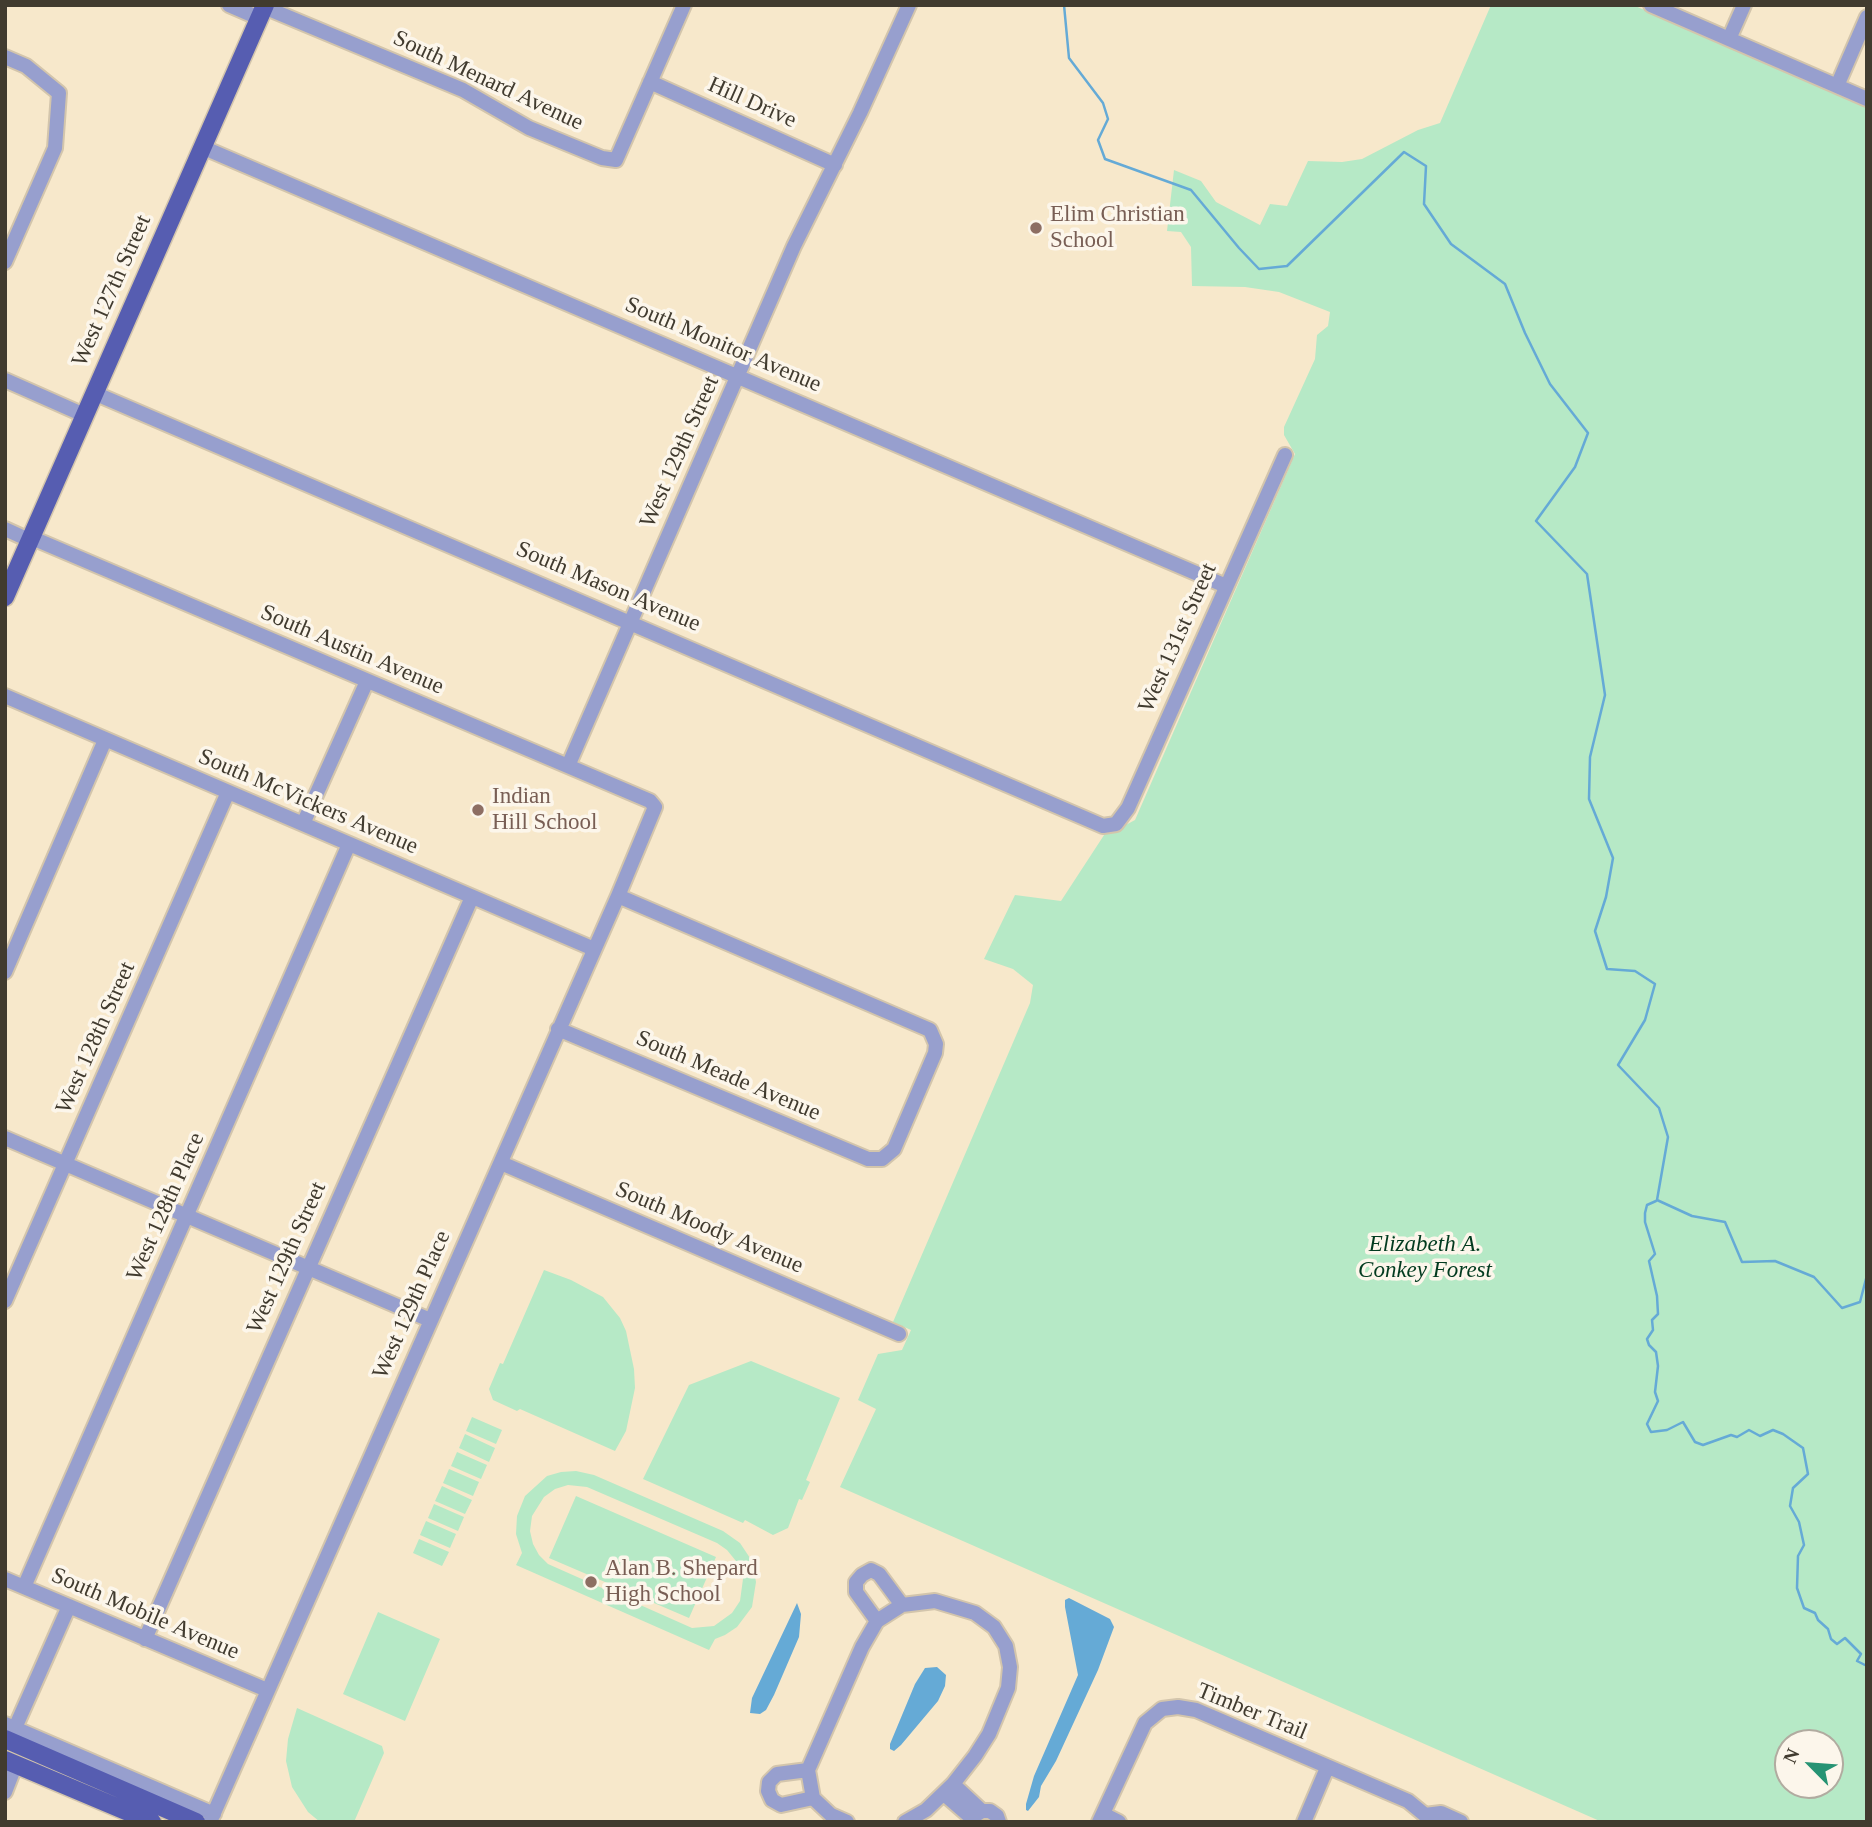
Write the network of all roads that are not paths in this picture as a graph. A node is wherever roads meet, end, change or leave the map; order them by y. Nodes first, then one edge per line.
1 (229, 5) edge
2 (684, 5) edge
3 (909, 5) edge
4 (1651, 5) edge
5 (1744, 5) edge
6 (263, 10) edge
7 (1867, 17) edge
8 (1729, 39) junction
9 (5, 57) edge
10 (650, 82) junction
11 (1837, 86) junction
12 (1867, 99) edge
13 (202, 147) junction
14 (835, 165) junction
15 (5, 262) edge
16 (738, 376) junction
17 (5, 380) edge
18 (94, 393) junction
19 (84, 415) junction
20 (1285, 454) dead end
21 (5, 529) edge
22 (30, 538) junction
23 (1226, 586) junction
24 (5, 597) edge
25 (631, 622) junction
26 (367, 681) junction
27 (5, 696) edge
28 (105, 740) junction
29 (568, 766) junction
30 (228, 792) junction
31 (655, 807) joint
32 (303, 824) junction
33 (1103, 826) joint
34 (349, 844) junction
35 (618, 896) junction
36 (472, 897) junction
37 (594, 949) junction
38 (5, 972) edge
39 (558, 1029) junction
40 (5, 1138) edge
41 (66, 1163) junction
42 (500, 1164) junction
43 (186, 1216) junction
44 (308, 1268) junction
45 (5, 1301) edge
46 (430, 1320) junction
47 (899, 1334) dead end
48 (5, 1579) edge
49 (24, 1587) junction
50 (902, 1605) junction
51 (69, 1606) junction
52 (877, 1621) junction
53 (145, 1639) junction
54 (267, 1690) junction
55 (8, 1745) edge
56 (1327, 1768) junction
57 (808, 1770) junction
58 (948, 1789) junction
59 (5, 1792) edge
60 (813, 1798) junction
61 (212, 1818) edge
62 (976, 1818) edge
63 (1101, 1818) edge
64 (1425, 1819) edge
65 (152, 1822) edge
66 (196, 1822) edge
67 (847, 1822) edge
68 (905, 1822) edge
69 (999, 1822) edge
70 (1119, 1822) edge
71 (1304, 1822) edge
72 (1461, 1822) edge

1 - 6 street, South Menard Avenue
2 - 10 street
3 - 14 street, West 129th Street
4 - 8 street
5 - 8 street
6 - 10 street, South Menard Avenue
6 - 13 main road, West 127th Street
7 - 11 street
8 - 11 street
9 - 15 street
10 - 14 street, Hill Drive
11 - 12 street
13 - 16 street, South Monitor Avenue
13 - 18 main road, West 127th Street
14 - 16 street, West 129th Street
16 - 23 street, South Monitor Avenue
16 - 25 street, West 129th Street
17 - 19 street
18 - 19 main road, West 127th Street
18 - 25 street, South Mason Avenue
19 - 22 main road, West 127th Street
20 - 23 street, West 131st Street
21 - 22 street, South Austin Avenue
22 - 24 main road, West 127th Street
22 - 26 street, South Austin Avenue
23 - 33 street, West 131st Street
25 - 29 street, West 129th Street
25 - 33 street, South Mason Avenue
26 - 29 street, South Austin Avenue
26 - 32 street
27 - 28 street, South McVickers Avenue
28 - 30 street, South McVickers Avenue
28 - 38 street
29 - 31 street, South Austin Avenue
30 - 32 street, South McVickers Avenue
30 - 41 street, West 128th Street
31 - 35 street, West 129th Place
32 - 34 street, South McVickers Avenue
34 - 36 street, South McVickers Avenue
34 - 43 street, West 128th Place
35 - 37 street, West 129th Place
35 - 39 street, South Meade Avenue
36 - 37 street, South McVickers Avenue
36 - 44 street, West 129th Street
37 - 39 street, West 129th Place
39 - 42 street, West 129th Place
40 - 41 street
41 - 43 street
41 - 45 street, West 128th Street
42 - 46 street, West 129th Place
42 - 47 street, South Moody Avenue
43 - 44 street
43 - 49 street, West 128th Place
44 - 46 street
44 - 53 street, West 129th Street
46 - 54 street, West 129th Place
48 - 49 street, South Mobile Avenue
49 - 51 street, South Mobile Avenue
50 - 52 street
50 - 52 street
50 - 58 street
51 - 53 street, South Mobile Avenue
51 - 55 street
52 - 57 street
53 - 54 street, South Mobile Avenue
54 - 61 street, West 129th Place
55 - 59 street
55 - 61 street
55 - 65 main road
55 - 66 main road
56 - 63 street, Timber Trail
56 - 64 street, Timber Trail
56 - 71 street
57 - 60 street
57 - 60 street
58 - 62 street
58 - 68 street
60 - 67 street
62 - 69 street
63 - 70 street
64 - 72 street

